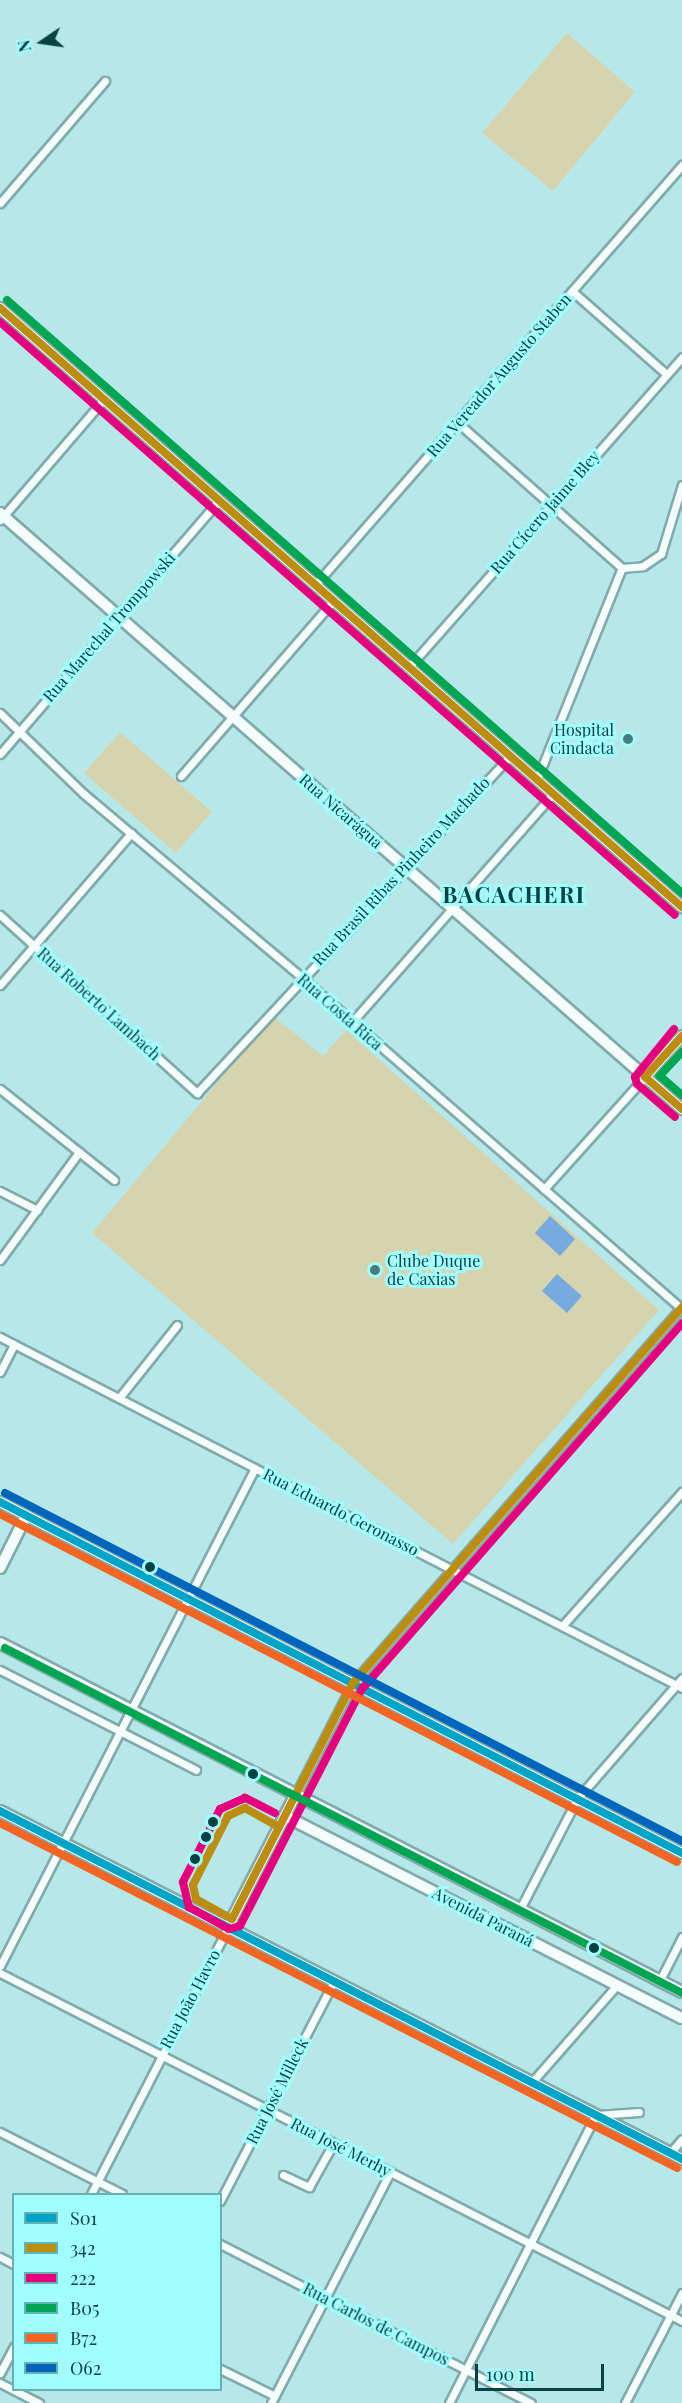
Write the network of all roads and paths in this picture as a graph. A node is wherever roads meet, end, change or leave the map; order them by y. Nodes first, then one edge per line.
1 (105, 81) dead end
2 (682, 165) edge
3 (0, 204) edge
4 (572, 291) junction
5 (0, 308) edge
6 (682, 357) edge
7 (666, 374) junction
8 (104, 399) junction
9 (457, 422) junction
10 (682, 485) edge
11 (219, 500) junction
12 (551, 506) junction
13 (1, 517) edge
14 (622, 568) junction
15 (315, 585) junction
16 (333, 601) junction
17 (118, 616) junction
18 (409, 667) junction
19 (0, 713) edge
20 (233, 717) junction
21 (20, 730) junction
22 (0, 754) edge
23 (510, 756) junction
24 (181, 776) dead end
25 (537, 779) junction
26 (553, 794) junction
27 (130, 833) junction
28 (405, 867) junction
29 (682, 907) edge
30 (452, 908) junction
31 (0, 915) edge
32 (34, 945) junction
33 (301, 977) junction
34 (0, 985) edge
35 (352, 1022) junction
36 (682, 1036) edge
37 (645, 1077) junction
38 (0, 1089) edge
39 (197, 1093) joint
40 (682, 1109) edge
41 (79, 1152) junction
42 (114, 1180) dead end
43 (544, 1189) junction
44 (0, 1191) edge
45 (37, 1210) junction
46 (0, 1260) edge
47 (682, 1308) edge
48 (177, 1325) dead end
49 (0, 1337) edge
50 (14, 1344) junction
51 (0, 1372) edge
52 (119, 1398) junction
53 (255, 1468) junction
54 (682, 1492) edge
55 (0, 1502) edge
56 (27, 1516) junction
57 (0, 1568) edge
58 (452, 1569) junction
59 (188, 1599) junction
60 (562, 1626) junction
61 (0, 1643) edge
62 (0, 1670) edge
63 (682, 1677) edge
64 (353, 1683) junction
65 (679, 1686) edge
66 (131, 1710) junction
67 (120, 1731) junction
68 (196, 1770) dead end
69 (296, 1794) junction
70 (577, 1799) junction
71 (0, 1811) edge
72 (285, 1816) junction
73 (63, 1843) junction
74 (682, 1853) edge
75 (520, 1909) junction
76 (228, 1927) junction
77 (682, 1937) edge
78 (0, 1966) edge
79 (0, 1973) edge
80 (660, 1980) junction
81 (334, 1981) junction
82 (617, 1986) junction
83 (682, 1992) edge
84 (682, 2018) edge
85 (161, 2055) junction
86 (532, 2082) junction
87 (268, 2109) junction
88 (639, 2112) dead end
89 (596, 2115) junction
90 (0, 2132) edge
91 (682, 2139) edge
92 (333, 2144) junction
93 (670, 2153) junction
94 (682, 2159) edge
95 (390, 2172) junction
96 (283, 2175) dead end
97 (98, 2182) junction
98 (92, 2193) edge
99 (120, 2193) edge
100 (222, 2196) edge
101 (530, 2243) junction
102 (222, 2245) edge
103 (682, 2293) edge
104 (325, 2298) junction
105 (670, 2315) junction
106 (682, 2321) edge
107 (12, 2351) edge
108 (222, 2370) edge
109 (466, 2370) junction
110 (0, 2373) edge
111 (16, 2391) edge
112 (273, 2400) edge
113 (39, 2403) edge
114 (449, 2403) edge
115 (531, 2403) edge
116 (625, 2403) edge

1 - 3 street
2 - 4 street, Rua Vereador Augusto Staben
4 - 7 street
4 - 9 street, Rua Vereador Augusto Staben
5 - 8 main road
6 - 7 street, Rua Cícero Jaime Bley
7 - 12 street, Rua Cícero Jaime Bley
8 - 11 main road
8 - 13 street
9 - 12 street
9 - 15 street, Rua Vereador Augusto Staben
10 - 14 street
11 - 15 main road
11 - 17 street, Rua Marechal Trompowski
12 - 14 street
12 - 18 street, Rua Cícero Jaime Bley
13 - 17 main road, Rua Nicarágua
14 - 25 street
15 - 16 main road
16 - 18 main road
16 - 20 street
17 - 20 main road, Rua Nicarágua
17 - 21 street, Rua Marechal Trompowski
18 - 23 main road
19 - 21 street, Rua Costa Rica
20 - 24 street
20 - 28 main road, Rua Nicarágua
21 - 22 street, Rua Marechal Trompowski
21 - 27 street, Rua Costa Rica
23 - 25 main road
23 - 28 street, Rua Brasil Ribas Pinheiro Machado
25 - 26 main road
26 - 29 main road
26 - 30 street
27 - 32 street
27 - 33 street, Rua Costa Rica
28 - 30 main road, Rua Nicarágua
28 - 33 street, Rua Brasil Ribas Pinheiro Machado
30 - 35 street
30 - 37 main road, Rua Nicarágua
31 - 32 street, Rua Roberto Lambach
32 - 34 street
32 - 39 street, Rua Roberto Lambach
33 - 35 street, Rua Costa Rica
33 - 39 street, Rua Brasil Ribas Pinheiro Machado
35 - 43 street, Rua Costa Rica
36 - 37 main road
37 - 40 main road, Rua Nicarágua
37 - 43 street
38 - 41 street
41 - 42 street
41 - 45 street
43 - 47 street, Rua Costa Rica
44 - 45 street
45 - 46 street
47 - 58 street
48 - 52 street
49 - 50 street, Rua Eduardo Geronasso
50 - 51 street
50 - 52 street, Rua Eduardo Geronasso
52 - 53 street, Rua Eduardo Geronasso
53 - 58 street, Rua Eduardo Geronasso
53 - 59 street
54 - 60 street
55 - 56 main road
56 - 57 main road
56 - 59 main road
58 - 60 street, Rua Eduardo Geronasso
58 - 64 street
59 - 64 main road
59 - 66 street
60 - 65 street, Rua Eduardo Geronasso
61 - 66 main road, Avenida Paraná
62 - 67 street
63 - 65 street
64 - 69 street
64 - 70 main road
65 - 70 street
66 - 67 street
66 - 69 main road, Avenida Paraná
67 - 68 street
67 - 73 street
69 - 72 main road, Rua João Havro
69 - 75 main road, Avenida Paraná
70 - 74 main road
70 - 75 street
71 - 73 main road
72 - 76 main road, Rua João Havro
72 - 82 main road, Avenida Paraná
73 - 76 main road
73 - 78 street
75 - 80 main road, Avenida Paraná
76 - 81 main road
76 - 85 street, Rua João Havro
77 - 80 street
79 - 85 street, Rua José Merhy
80 - 83 main road, Avenida Paraná
81 - 86 main road
81 - 87 street, Rua José Milleck
82 - 84 main road, Avenida Paraná
82 - 86 street
85 - 87 street, Rua José Merhy
85 - 97 street, Rua João Havro
86 - 89 main road
87 - 92 street, Rua José Merhy
87 - 100 street, Rua José Milleck
88 - 89 street
89 - 93 main road
89 - 101 street
90 - 97 street
91 - 93 street
92 - 95 street, Rua José Merhy
92 - 96 street
93 - 94 main road
95 - 101 street, Rua José Merhy
95 - 104 street
97 - 98 street, Rua João Havro
97 - 99 street
101 - 105 street, Rua José Merhy
101 - 109 street
102 - 104 street, Rua Carlos de Campos
103 - 105 street
104 - 109 street, Rua Carlos de Campos
104 - 112 street
105 - 106 street, Rua José Merhy
105 - 116 street
107 - 110 street
108 - 112 street
109 - 114 street
109 - 115 street, Rua Carlos de Campos
111 - 113 street

